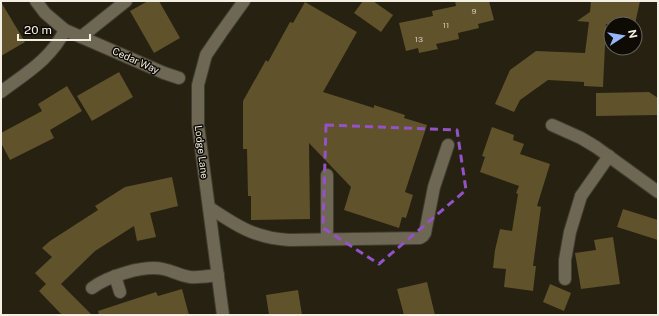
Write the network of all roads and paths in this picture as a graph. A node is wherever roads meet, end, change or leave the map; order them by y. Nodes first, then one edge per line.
1 (36, 1) edge
2 (126, 1) edge
3 (244, 1) edge
4 (65, 30) junction
5 (81, 37) junction
6 (179, 78) dead end
7 (1, 92) edge
8 (552, 125) dead end
9 (448, 144) dead end
10 (609, 156) junction
11 (327, 175) dead end
12 (658, 192) edge
13 (210, 208) junction
14 (327, 239) junction
15 (218, 275) junction
16 (115, 276) junction
17 (565, 280) dead end
18 (92, 288) dead end
19 (120, 292) dead end
20 (223, 315) edge

1 - 4 street, Cedar Way
2 - 5 street
3 - 13 street, Lodge Lane
4 - 5 street, Cedar Way
4 - 7 street
5 - 6 street, Cedar Way
8 - 10 street
9 - 14 street
10 - 12 street
10 - 17 street
11 - 14 street
13 - 14 street
13 - 15 street, Lodge Lane
15 - 16 street
15 - 20 street, Lodge Lane
16 - 18 street
16 - 19 street

